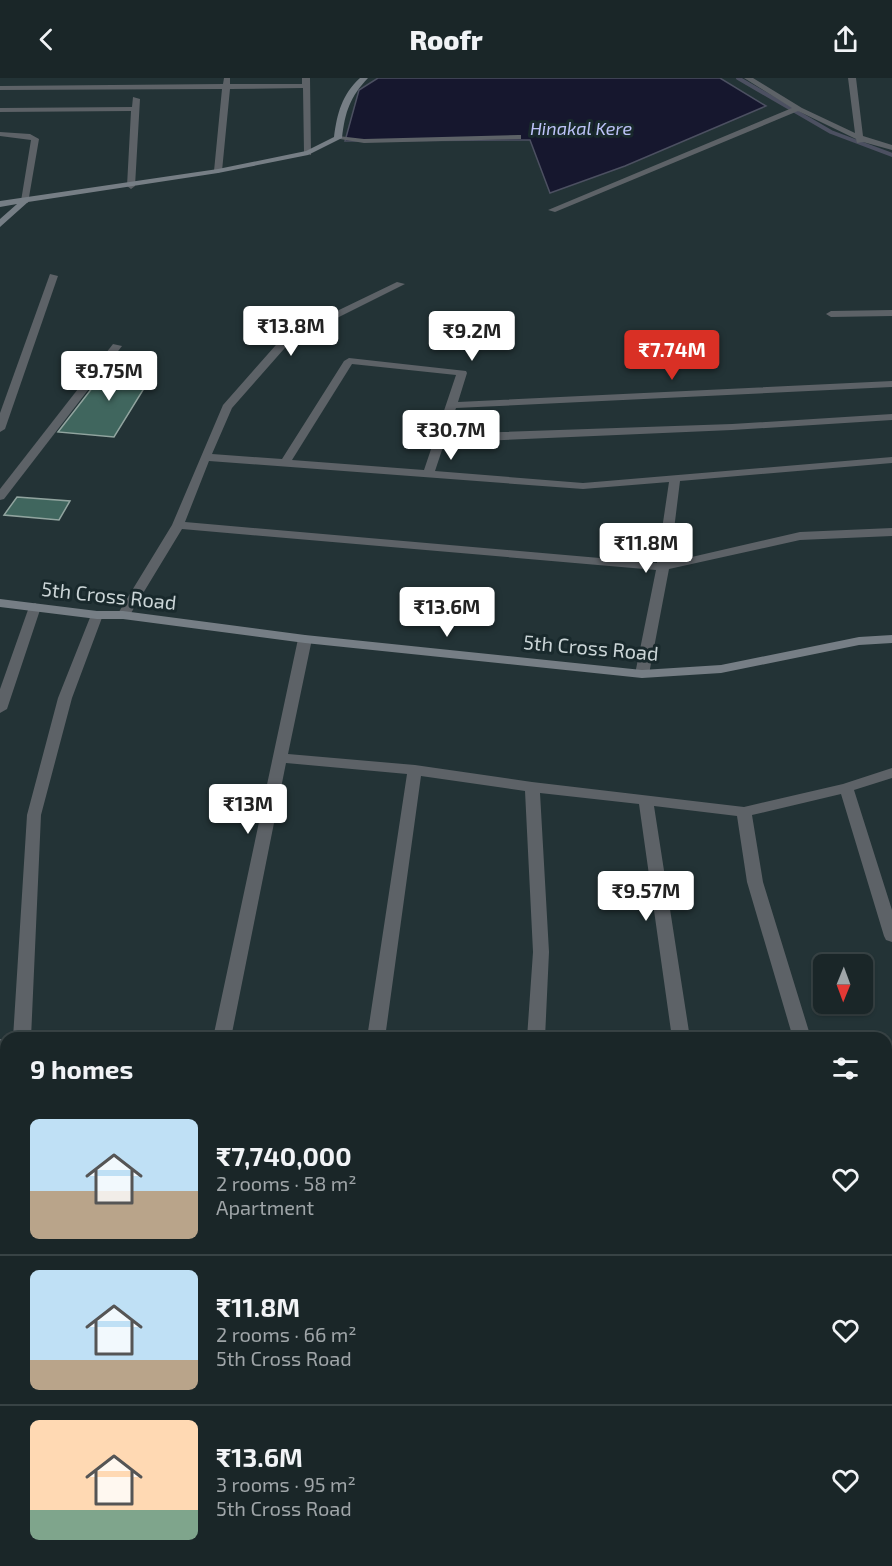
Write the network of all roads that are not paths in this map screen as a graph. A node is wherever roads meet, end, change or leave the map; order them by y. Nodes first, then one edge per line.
1 (137, 78) edge
2 (364, 78) edge
3 (748, 78) edge
4 (852, 78) edge
5 (226, 82) edge
6 (306, 82) edge
7 (0, 88) edge
8 (137, 88) junction
9 (135, 109) junction
10 (797, 109) junction
11 (0, 110) edge
12 (0, 134) edge
13 (518, 137) dead end
14 (338, 138) junction
15 (860, 141) junction
16 (892, 148) edge
17 (308, 153) junction
18 (218, 171) junction
19 (131, 186) junction
20 (25, 201) junction
21 (0, 204) edge
22 (552, 210) dead end
23 (0, 224) edge
24 (53, 276) dead end
25 (400, 284) dead end
26 (892, 313) edge
27 (831, 314) dead end
28 (117, 346) dead end
29 (892, 384) edge
30 (453, 405) junction
31 (892, 417) edge
32 (0, 429) edge
33 (441, 437) junction
34 (205, 457) junction
35 (892, 460) edge
36 (285, 463) junction
37 (428, 474) junction
38 (675, 479) junction
39 (0, 497) edge
40 (178, 525) junction
41 (892, 532) edge
42 (663, 567) junction
43 (0, 603) edge
44 (35, 607) junction
45 (97, 615) junction
46 (123, 615) junction
47 (305, 639) junction
48 (892, 639) edge
49 (642, 674) junction
50 (0, 709) edge
51 (282, 758) junction
52 (415, 770) junction
53 (892, 773) edge
54 (531, 788) junction
55 (846, 788) junction
56 (646, 801) junction
57 (744, 812) junction
58 (892, 936) edge
59 (22, 1032) edge
60 (223, 1032) edge
61 (377, 1032) edge
62 (536, 1032) edge
63 (680, 1032) edge
64 (800, 1032) edge

1 - 8 street
2 - 14 street
3 - 10 street
4 - 15 street
5 - 6 street
5 - 8 street
5 - 18 street
6 - 17 street
7 - 8 street
8 - 9 street
9 - 11 street
9 - 19 street
10 - 15 street
10 - 22 street
12 - 20 street
13 - 14 street
14 - 17 street
15 - 16 street
17 - 18 street
18 - 19 street
19 - 20 street
20 - 21 street
20 - 23 street
24 - 32 street
25 - 34 street
26 - 27 street
28 - 39 street
29 - 30 street
30 - 33 street
30 - 36 street
31 - 33 street
33 - 37 street
34 - 36 street
34 - 40 street
35 - 38 street
36 - 37 street
37 - 38 street
38 - 42 street
40 - 42 street
40 - 46 street
41 - 42 street
42 - 49 street
43 - 44 street, 5th Cross Road
44 - 45 street, 5th Cross Road
44 - 50 street
45 - 46 street, 5th Cross Road
45 - 59 street
46 - 47 street, 5th Cross Road
47 - 49 street, 5th Cross Road
47 - 51 street
48 - 49 street, 5th Cross Road
51 - 52 street
51 - 60 street
52 - 54 street
52 - 61 street
53 - 55 street
54 - 56 street
54 - 62 street
55 - 57 street
55 - 58 street
56 - 57 street
56 - 63 street
57 - 64 street

